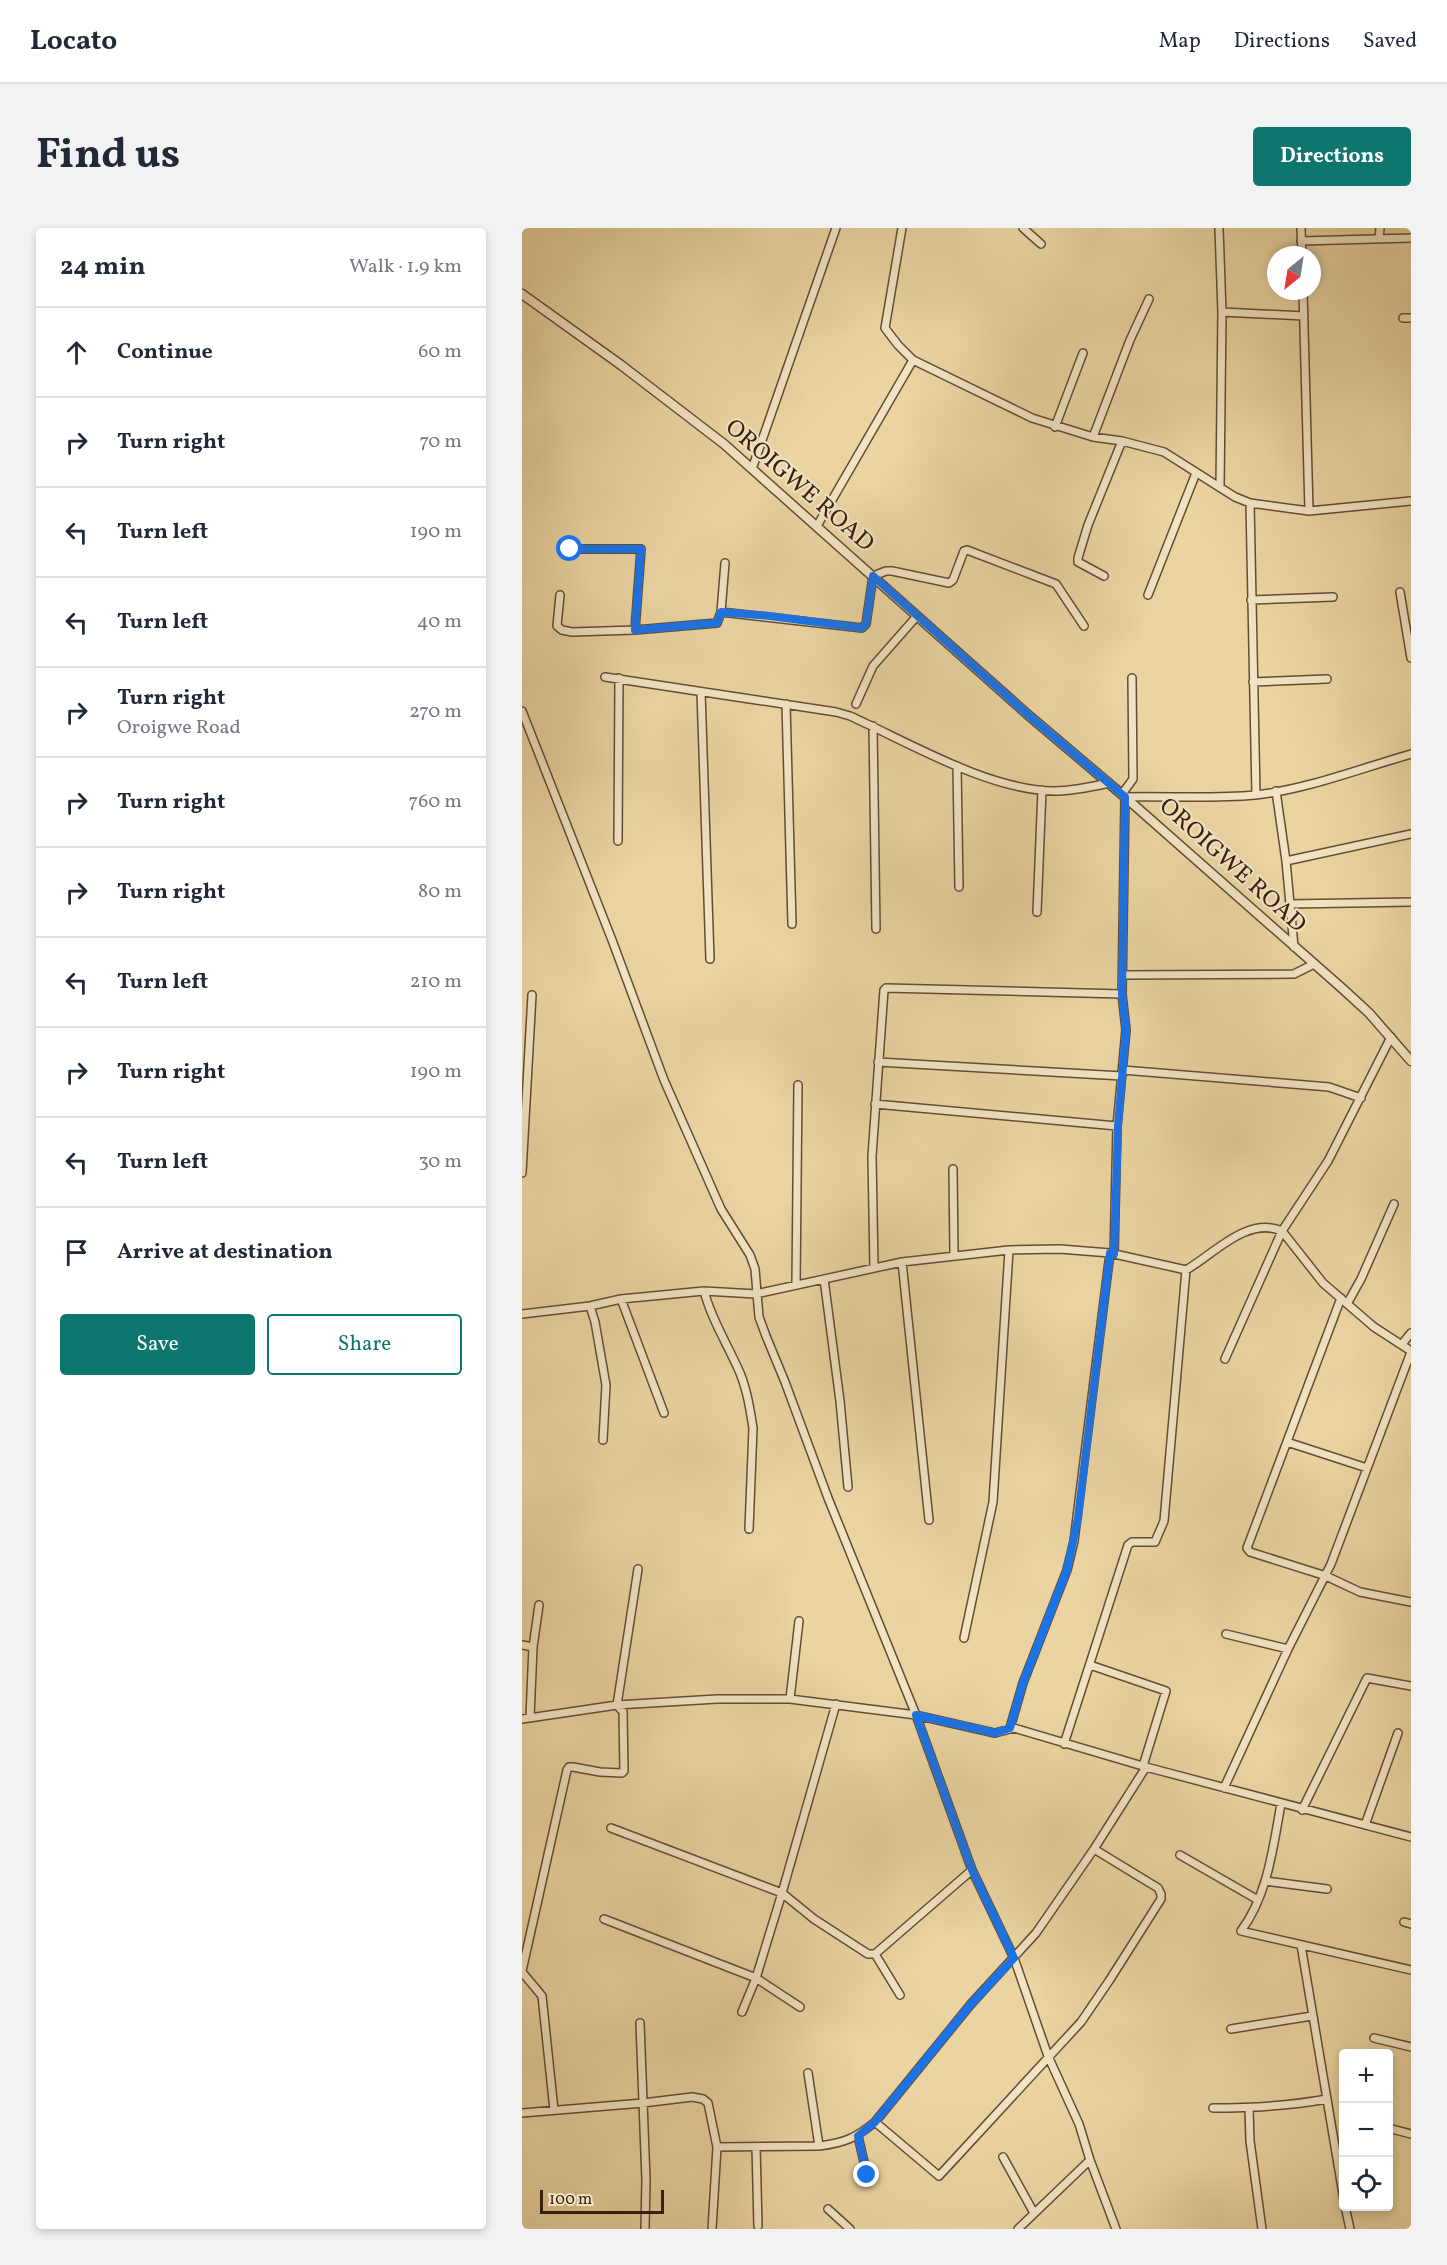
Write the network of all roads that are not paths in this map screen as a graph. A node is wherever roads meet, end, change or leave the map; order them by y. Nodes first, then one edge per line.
1 (836, 228) edge
2 (902, 228) edge
3 (1023, 228) edge
4 (1219, 228) edge
5 (1301, 228) edge
6 (1380, 228) edge
7 (1411, 238) edge
8 (1379, 239) junction
9 (1301, 241) junction
10 (1041, 244) dead end
11 (1301, 246) edge
12 (522, 294) edge
13 (1149, 299) dead end
14 (1303, 300) edge
15 (1222, 312) junction
16 (1304, 316) junction
17 (1403, 318) dead end
18 (1411, 318) edge
19 (1083, 353) dead end
20 (913, 360) junction
21 (1055, 427) junction
22 (1093, 437) junction
23 (1122, 441) junction
24 (752, 469) junction
25 (1196, 473) junction
26 (1220, 487) junction
27 (1411, 501) edge
28 (1250, 503) junction
29 (1308, 511) junction
30 (817, 526) junction
31 (570, 549) dead end
32 (725, 563) dead end
33 (873, 576) junction
34 (1104, 576) dead end
35 (1400, 592) dead end
36 (560, 595) dead end
37 (1148, 595) dead end
38 (1333, 597) dead end
39 (1251, 600) junction
40 (721, 612) junction
41 (917, 616) junction
42 (1084, 626) dead end
43 (635, 630) junction
44 (1411, 658) edge
45 (605, 677) dead end
46 (619, 678) junction
47 (1132, 678) dead end
48 (1327, 679) dead end
49 (1253, 682) junction
50 (701, 692) junction
51 (786, 704) junction
52 (856, 704) dead end
53 (522, 711) edge
54 (873, 726) junction
55 (1411, 754) edge
56 (957, 765) junction
57 (1109, 783) junction
58 (1042, 790) junction
59 (1276, 792) junction
60 (1124, 795) junction
61 (1256, 795) junction
62 (1411, 834) edge
63 (618, 841) dead end
64 (1286, 861) junction
65 (959, 887) dead end
66 (1411, 902) edge
67 (1290, 904) junction
68 (1037, 912) dead end
69 (792, 924) dead end
70 (876, 929) dead end
71 (1294, 947) junction
72 (710, 959) dead end
73 (1314, 964) junction
74 (1123, 975) junction
75 (1122, 994) junction
76 (532, 995) dead end
77 (1391, 1037) junction
78 (1411, 1061) edge
79 (878, 1062) junction
80 (1122, 1073) junction
81 (798, 1084) dead end
82 (1361, 1098) junction
83 (874, 1104) junction
84 (1118, 1126) junction
85 (953, 1169) dead end
86 (522, 1173) edge
87 (1394, 1204) dead end
88 (1282, 1231) junction
89 (1009, 1250) junction
90 (1112, 1253) junction
91 (954, 1255) junction
92 (902, 1262) junction
93 (874, 1268) junction
94 (1186, 1270) junction
95 (824, 1279) junction
96 (796, 1285) junction
97 (704, 1291) junction
98 (756, 1294) junction
99 (621, 1299) junction
100 (1344, 1301) junction
101 (590, 1306) junction
102 (522, 1314) edge
103 (1411, 1333) edge
104 (1401, 1344) junction
105 (1411, 1351) edge
106 (1225, 1359) dead end
107 (664, 1413) dead end
108 (603, 1440) dead end
109 (1287, 1442) junction
110 (1366, 1468) junction
111 (848, 1487) dead end
112 (929, 1520) dead end
113 (749, 1529) dead end
114 (638, 1569) dead end
115 (1326, 1576) junction
116 (1411, 1602) edge
117 (539, 1605) dead end
118 (799, 1621) dead end
119 (1226, 1634) dead end
120 (964, 1638) dead end
121 (522, 1646) edge
122 (533, 1647) junction
123 (1288, 1649) junction
124 (1090, 1665) junction
125 (1411, 1686) edge
126 (790, 1699) junction
127 (836, 1704) junction
128 (617, 1705) junction
129 (916, 1715) junction
130 (530, 1717) junction
131 (522, 1719) edge
132 (1010, 1728) junction
133 (1398, 1733) dead end
134 (1064, 1744) junction
135 (1144, 1767) junction
136 (1224, 1788) junction
137 (1281, 1804) junction
138 (1302, 1810) junction
139 (1365, 1825) junction
140 (611, 1828) dead end
141 (1411, 1837) edge
142 (1094, 1850) junction
143 (1180, 1855) dead end
144 (972, 1870) junction
145 (1265, 1881) junction
146 (1327, 1889) dead end
147 (782, 1893) junction
148 (1258, 1900) junction
149 (604, 1919) dead end
150 (1301, 1945) junction
151 (875, 1954) junction
152 (1014, 1958) junction
153 (1411, 1970) edge
154 (522, 1971) edge
155 (756, 1978) junction
156 (900, 1995) dead end
157 (800, 2007) dead end
158 (742, 2012) dead end
159 (1312, 2016) junction
160 (640, 2023) dead end
161 (1231, 2029) dead end
162 (1374, 2038) dead end
163 (1411, 2047) edge
164 (1048, 2056) junction
165 (808, 2073) dead end
166 (1326, 2099) junction
167 (643, 2103) junction
168 (1213, 2108) dead end
169 (1249, 2108) junction
170 (554, 2110) junction
171 (522, 2113) edge
172 (875, 2122) junction
173 (1393, 2129) edge
174 (1411, 2134) edge
175 (858, 2136) junction
176 (717, 2146) junction
177 (819, 2146) junction
178 (756, 2147) junction
179 (1002, 2157) dead end
180 (1090, 2160) junction
181 (1339, 2172) edge
182 (867, 2175) dead end
183 (828, 2209) dead end
184 (1346, 2211) edge
185 (1034, 2213) junction
186 (758, 2226) dead end
187 (645, 2229) edge
188 (712, 2229) edge
189 (850, 2229) edge
190 (1018, 2229) edge
191 (1116, 2229) edge
192 (1262, 2229) edge
193 (1350, 2229) edge

1 - 24 street
2 - 20 street
3 - 10 street
4 - 15 street
5 - 9 street
6 - 8 street
7 - 8 street
8 - 9 street
9 - 11 street
12 - 24 street, OROIGWE ROAD
13 - 22 street
14 - 16 street
15 - 16 street
15 - 26 street
16 - 29 street
17 - 18 street
19 - 21 street
20 - 21 street
20 - 30 street
21 - 22 street
22 - 23 street
23 - 25 street
23 - 34 street
24 - 30 street, OROIGWE ROAD
25 - 26 street
25 - 37 street
26 - 28 street
27 - 29 street
28 - 29 street
28 - 39 street
30 - 33 street, OROIGWE ROAD
31 - 43 street
32 - 40 street
33 - 40 street
33 - 41 street, OROIGWE ROAD
33 - 42 street
35 - 44 street
36 - 43 street
38 - 39 street
39 - 49 street
40 - 43 street
41 - 52 street
41 - 57 street, OROIGWE ROAD
45 - 46 street
46 - 50 street
46 - 63 street
47 - 60 street
48 - 49 street
49 - 61 street
50 - 51 street
50 - 72 street
51 - 54 street
51 - 69 street
53 - 98 street
54 - 56 street
54 - 70 street
55 - 59 street
56 - 58 street
56 - 65 street
57 - 58 street
57 - 60 street, OROIGWE ROAD
58 - 68 street
59 - 61 street
59 - 64 street
60 - 61 street
60 - 71 street, OROIGWE ROAD
60 - 74 street
62 - 64 street
64 - 67 street
66 - 67 street
67 - 71 street
71 - 73 street, OROIGWE ROAD
73 - 74 street
73 - 77 street, OROIGWE ROAD
74 - 75 street
75 - 79 street
75 - 80 street
76 - 86 street
77 - 78 street, OROIGWE ROAD
77 - 82 street
79 - 80 street
79 - 83 street
80 - 82 street
80 - 84 street
81 - 96 street
82 - 88 street
83 - 84 street
83 - 93 street
84 - 90 street
85 - 91 street
87 - 100 street
88 - 94 street
88 - 100 street
88 - 106 street
89 - 90 street
89 - 91 street
89 - 120 street
90 - 94 street
90 - 132 street
91 - 92 street
92 - 93 street
92 - 112 street
93 - 95 street
94 - 124 street
95 - 96 street
95 - 111 street
96 - 98 street
97 - 98 street
97 - 99 street
97 - 113 street
98 - 129 street
99 - 101 street
99 - 107 street
100 - 104 street
100 - 109 street
101 - 102 street
101 - 108 street
103 - 104 street
104 - 105 street
105 - 110 street
109 - 110 street
109 - 115 street
110 - 115 street
114 - 128 street
115 - 116 street
115 - 123 street
117 - 122 street
118 - 126 street
119 - 123 street
121 - 122 street
122 - 130 street
123 - 136 street
124 - 134 street
124 - 135 street
125 - 138 street
126 - 127 street
126 - 128 street
127 - 129 street
127 - 147 street
128 - 130 street
128 - 154 street
129 - 132 street
129 - 144 street
130 - 131 street
132 - 134 street
133 - 139 street
134 - 135 street
135 - 136 street
135 - 142 street
136 - 137 street
137 - 138 street
137 - 145 street
138 - 139 street
139 - 141 street
140 - 147 street
142 - 152 street
142 - 164 street
143 - 148 street
144 - 151 street
144 - 152 street
145 - 146 street
145 - 148 street
147 - 151 street
147 - 155 street
148 - 150 street
149 - 155 street
150 - 153 street
150 - 159 street
151 - 156 street
152 - 164 street
152 - 172 street
154 - 170 street
155 - 157 street
155 - 158 street
159 - 161 street
159 - 166 street
160 - 167 street
162 - 163 street
164 - 172 street
164 - 180 street
165 - 177 street
166 - 169 street
166 - 181 street
167 - 170 street
167 - 176 street
167 - 187 street
168 - 169 street
169 - 192 street
170 - 171 street
172 - 175 street
173 - 174 street
175 - 177 street
175 - 182 street
176 - 178 street
176 - 188 street
177 - 178 street
178 - 186 street
179 - 185 street
180 - 185 street
180 - 191 street
183 - 189 street
184 - 193 street
185 - 190 street

